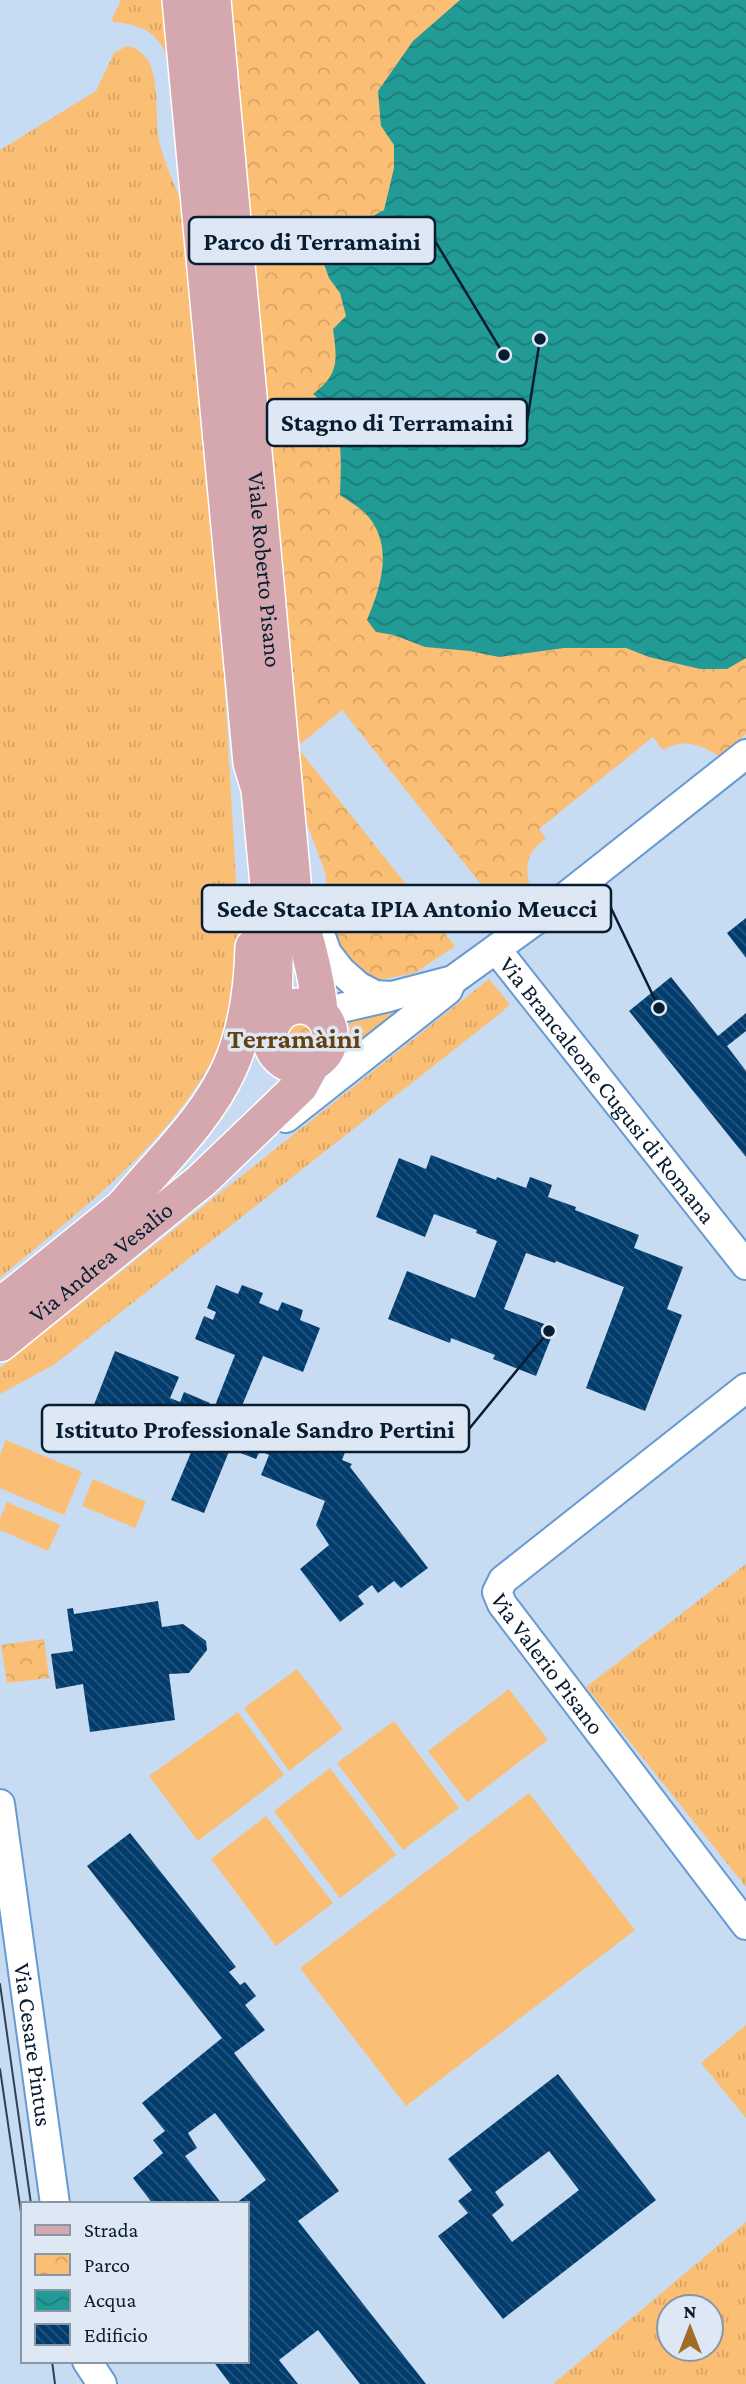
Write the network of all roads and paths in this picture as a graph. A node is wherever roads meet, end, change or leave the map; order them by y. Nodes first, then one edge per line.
1 (180, 0) edge
2 (213, 0) edge
3 (746, 754) edge
4 (251, 764) junction
5 (291, 859) junction
6 (496, 949) junction
7 (453, 980) junction
8 (252, 982) joint
9 (392, 996) junction
10 (322, 1015) junction
11 (272, 1028) junction
12 (365, 1055) junction
13 (317, 1061) junction
14 (201, 1181) junction
15 (122, 1208) junction
16 (746, 1265) edge
17 (0, 1306) edge
18 (0, 1344) edge
19 (746, 1388) edge
20 (0, 1804) edge
21 (746, 1925) edge
22 (55, 2202) edge
23 (75, 2363) edge
24 (88, 2363) edge
25 (77, 2384) edge
26 (102, 2384) edge

1 - 4 main road, Viale Roberto Pisano
2 - 5 main road, Viale Roberto Pisano
3 - 6 street, Via Andrea Vesalio
4 - 8 main road, Viale Roberto Pisano
4 - 11 main road, Viale Roberto Pisano
5 - 9 street
5 - 10 main road, Viale Roberto Pisano
6 - 7 street, Via Andrea Vesalio
6 - 16 street, Via Brancaleone Cugusi di Romana
7 - 9 street, Via Andrea Vesalio
7 - 12 street, Via Andrea Vesalio
8 - 15 main road, Via Andrea Vesalio
9 - 10 street, Via Andrea Vesalio
10 - 11 main road
10 - 13 main road
11 - 13 main road
11 - 15 main road, Via Andrea Vesalio
12 - 13 street
12 - 14 street, Via Andrea Vesalio
13 - 14 main road, Via Andrea Vesalio
14 - 18 main road, Via Andrea Vesalio
15 - 17 main road, Via Andrea Vesalio
19 - 21 street, Via Valerio Pisano
20 - 22 street, Via Cesare Pintus
23 - 25 street
24 - 26 street

